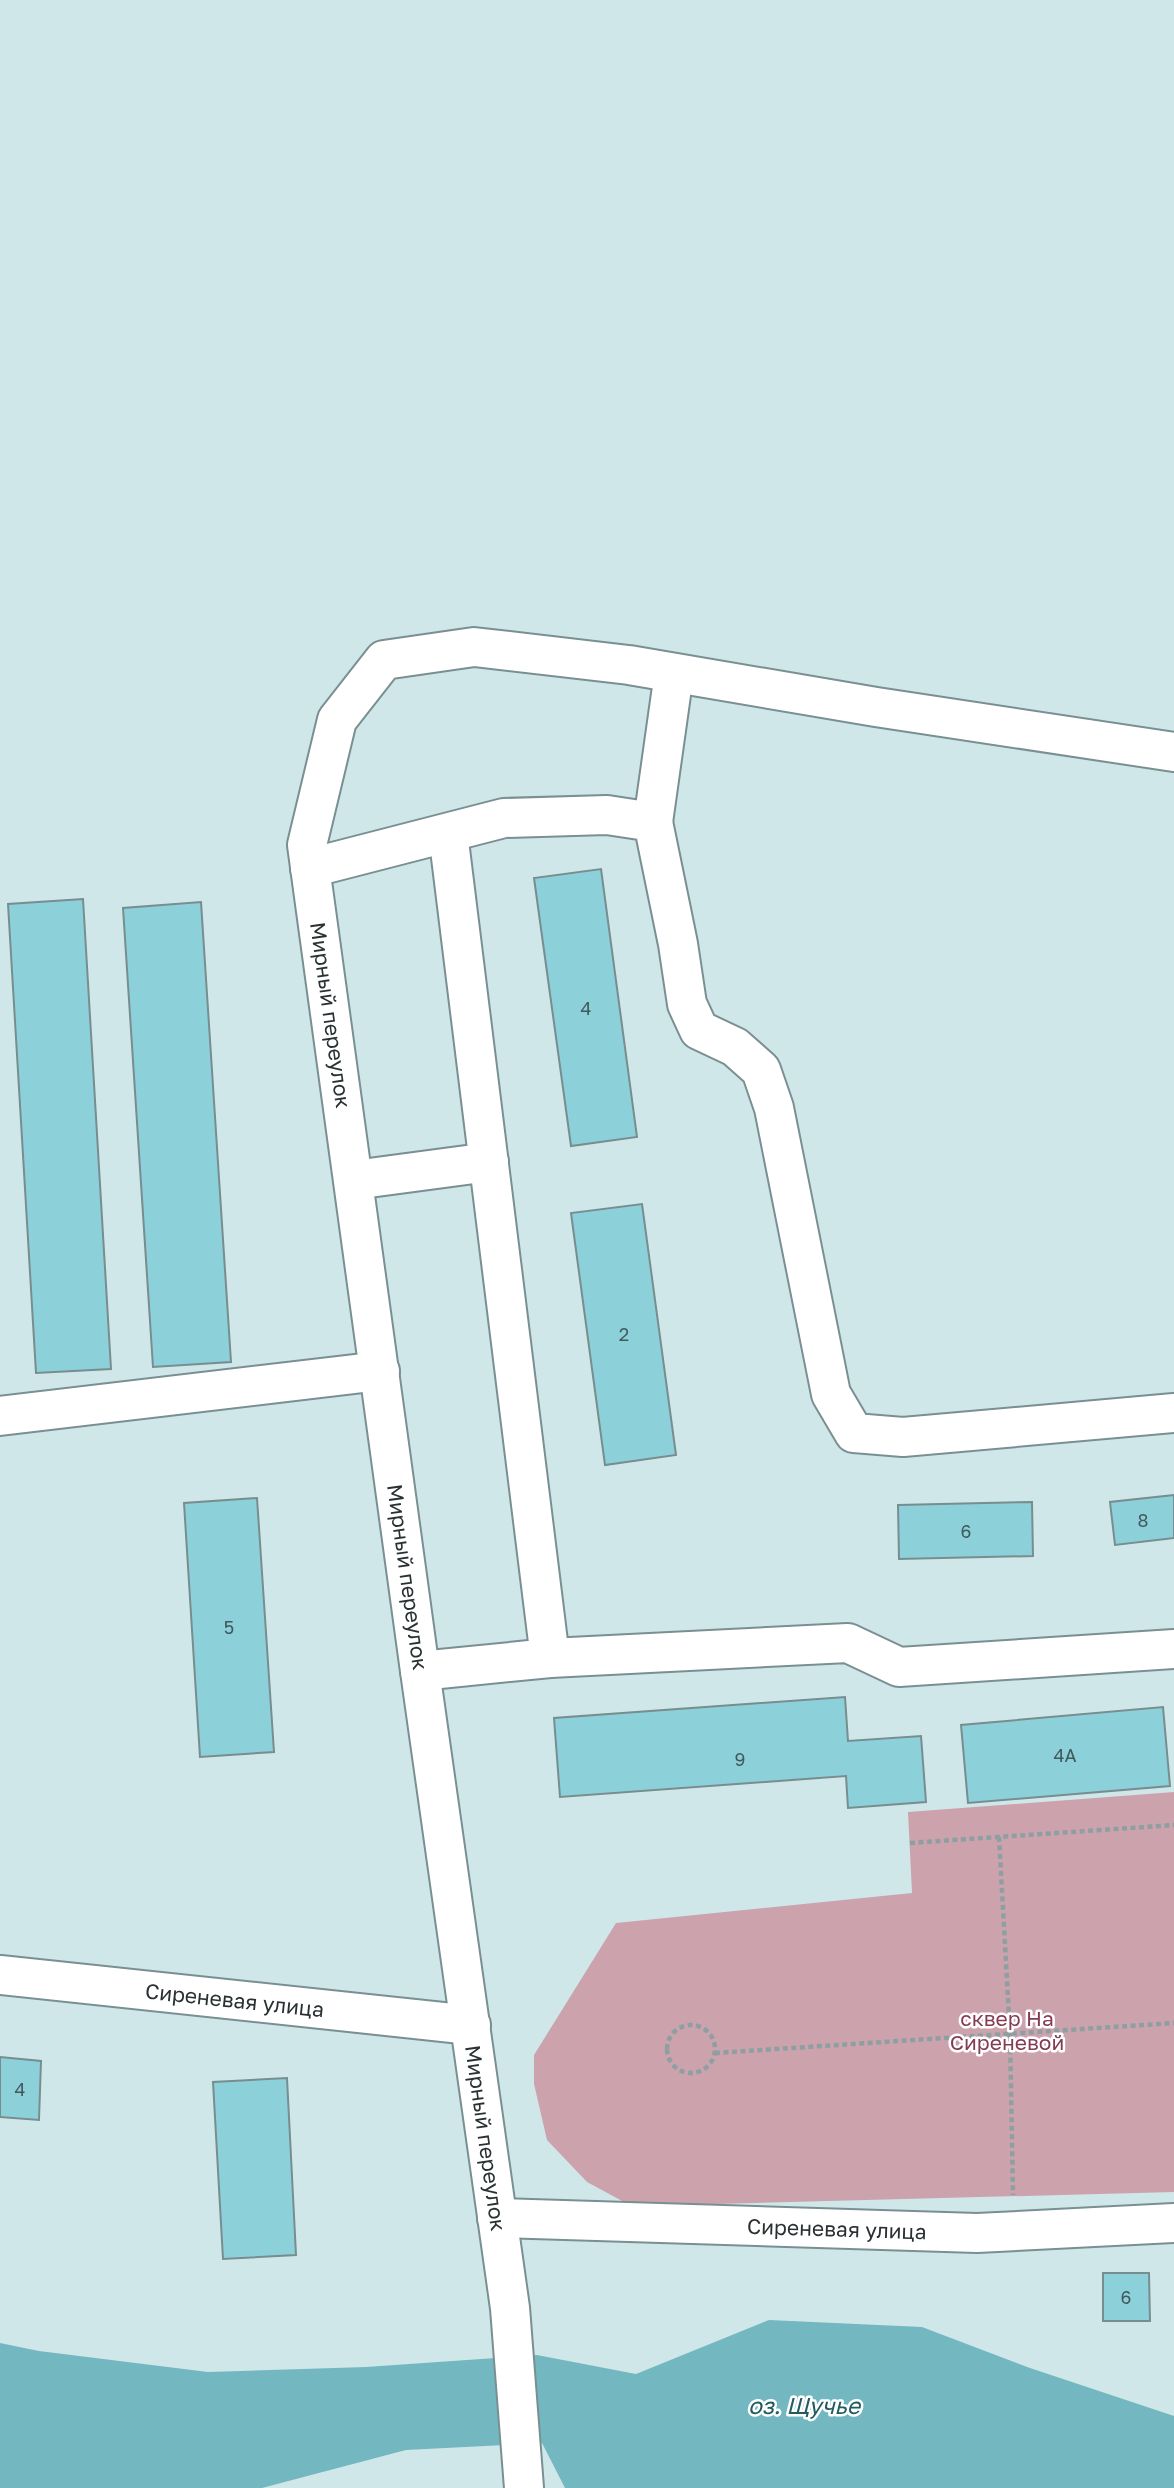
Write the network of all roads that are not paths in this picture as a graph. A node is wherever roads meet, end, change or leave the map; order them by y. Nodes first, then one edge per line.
1 (674, 673) junction
2 (1174, 752) edge
3 (653, 821) junction
4 (448, 833) junction
5 (309, 857) junction
6 (489, 1162) junction
7 (354, 1181) junction
8 (380, 1371) junction
9 (1174, 1413) edge
10 (0, 1416) edge
11 (1174, 1649) edge
12 (550, 1658) junction
13 (420, 1671) junction
14 (0, 1975) edge
15 (471, 2025) junction
16 (497, 2218) junction
17 (1174, 2222) edge
18 (524, 2488) edge

1 - 2 street
1 - 3 street
1 - 5 street
3 - 4 street
3 - 9 street
4 - 5 street
4 - 6 street
5 - 7 street, Мирный переулок
6 - 7 street
6 - 12 street
7 - 8 street, Мирный переулок
8 - 10 street
8 - 13 street, Мирный переулок
11 - 12 street
12 - 13 street
13 - 15 street, Мирный переулок
14 - 15 street, Сиреневая улица
15 - 16 street, Мирный переулок
16 - 17 street, Сиреневая улица
16 - 18 street, Мирный переулок

